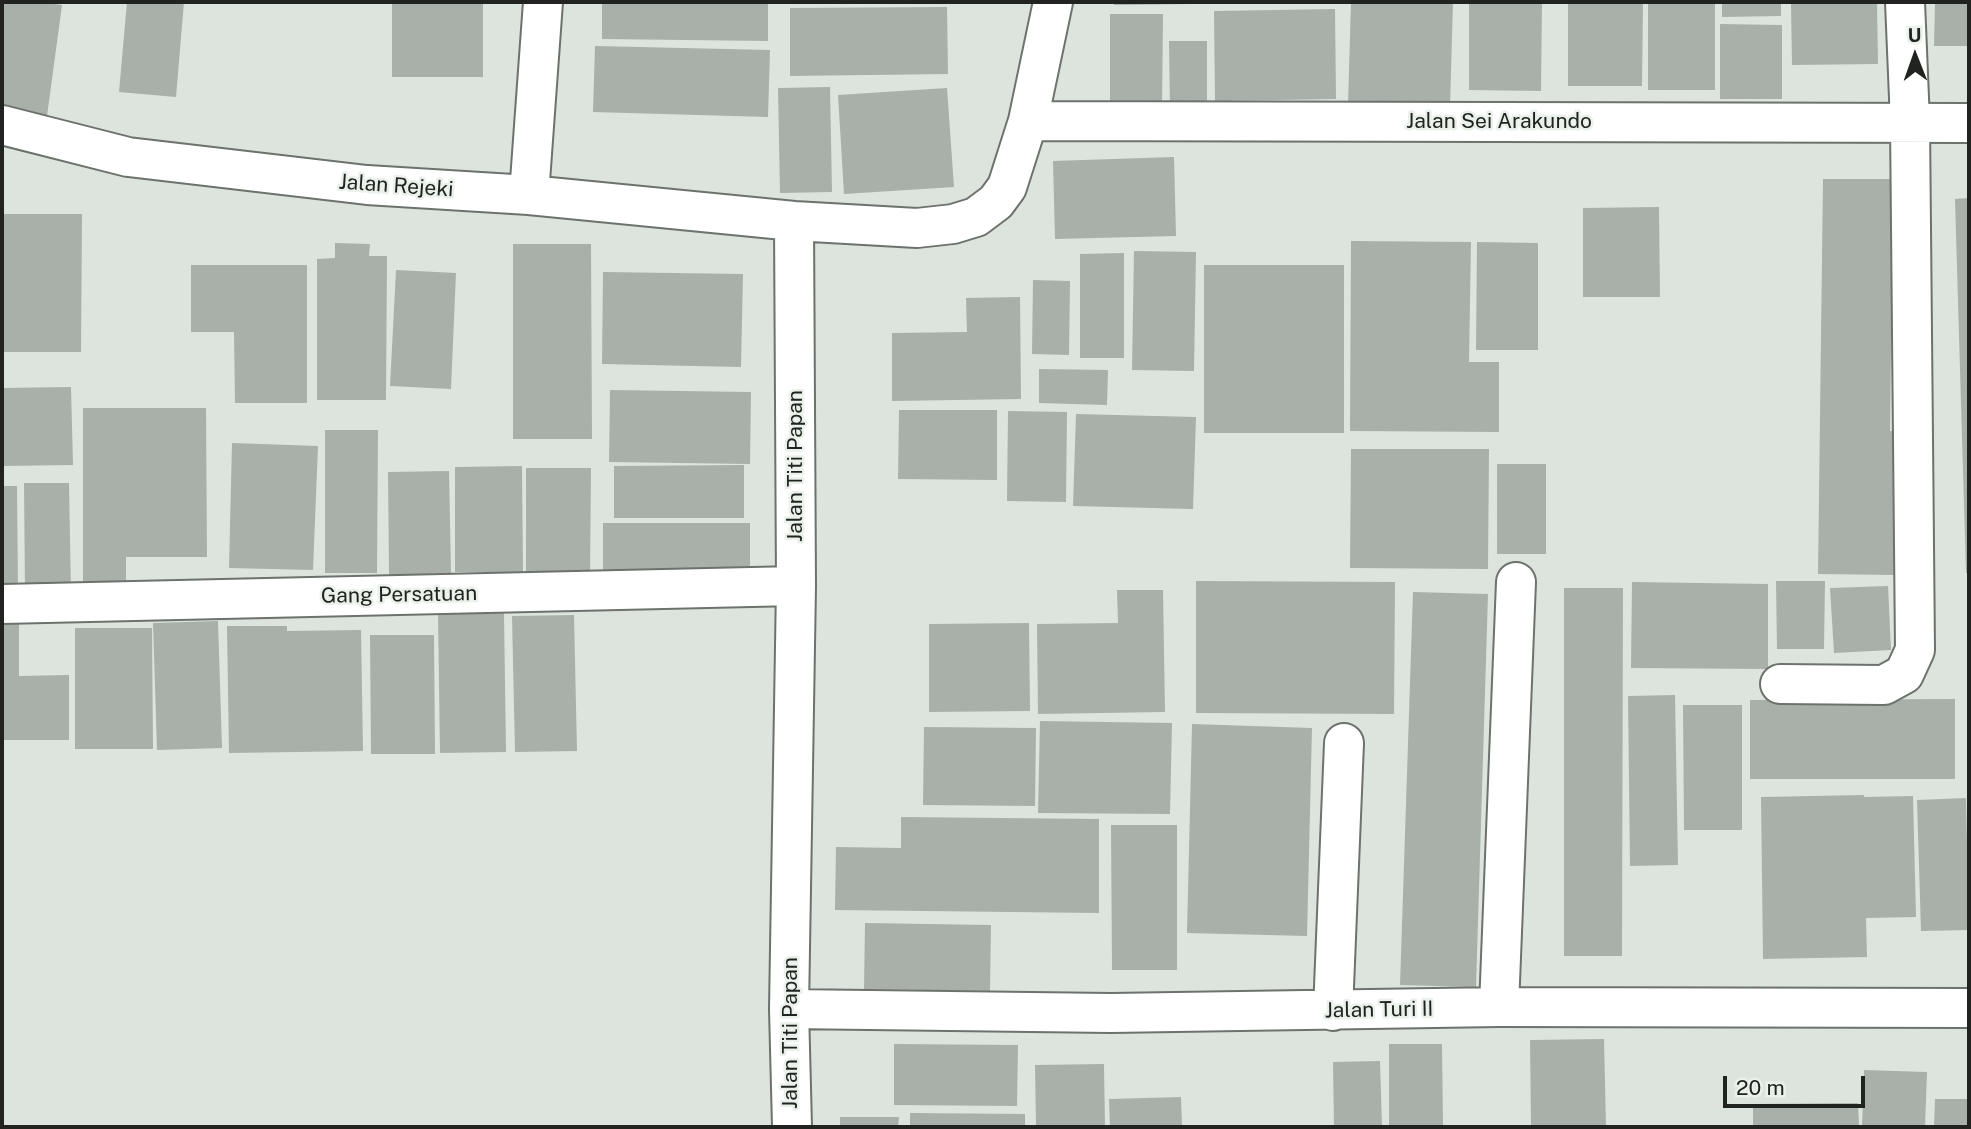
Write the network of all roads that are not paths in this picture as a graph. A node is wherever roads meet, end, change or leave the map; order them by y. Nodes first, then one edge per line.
1 (542, 2) edge
2 (1053, 2) edge
3 (1905, 2) edge
4 (1028, 121) junction
5 (1910, 122) junction
6 (1969, 123) edge
7 (2, 125) edge
8 (528, 195) junction
9 (794, 221) junction
10 (1516, 582) dead end
11 (796, 586) junction
12 (2, 604) edge
13 (1780, 684) dead end
14 (1344, 743) dead end
15 (1499, 1007) junction
16 (1969, 1008) edge
17 (789, 1009) junction
18 (1333, 1011) junction
19 (792, 1127) edge

1 - 8 street
2 - 4 street
3 - 5 street
4 - 5 street, Jalan Sei Arakundo
4 - 9 street
5 - 6 street, Jalan Sei Arakundo
5 - 13 street
7 - 8 street, Jalan Rejeki
8 - 9 street, Jalan Rejeki
9 - 11 street, Jalan Titi Papan
10 - 15 street
11 - 12 street, Gang Persatuan
11 - 17 street, Jalan Titi Papan
14 - 18 street
15 - 16 street, Jalan Turi II
15 - 18 street, Jalan Turi II
17 - 18 street, Jalan Turi II
17 - 19 street, Jalan Titi Papan

